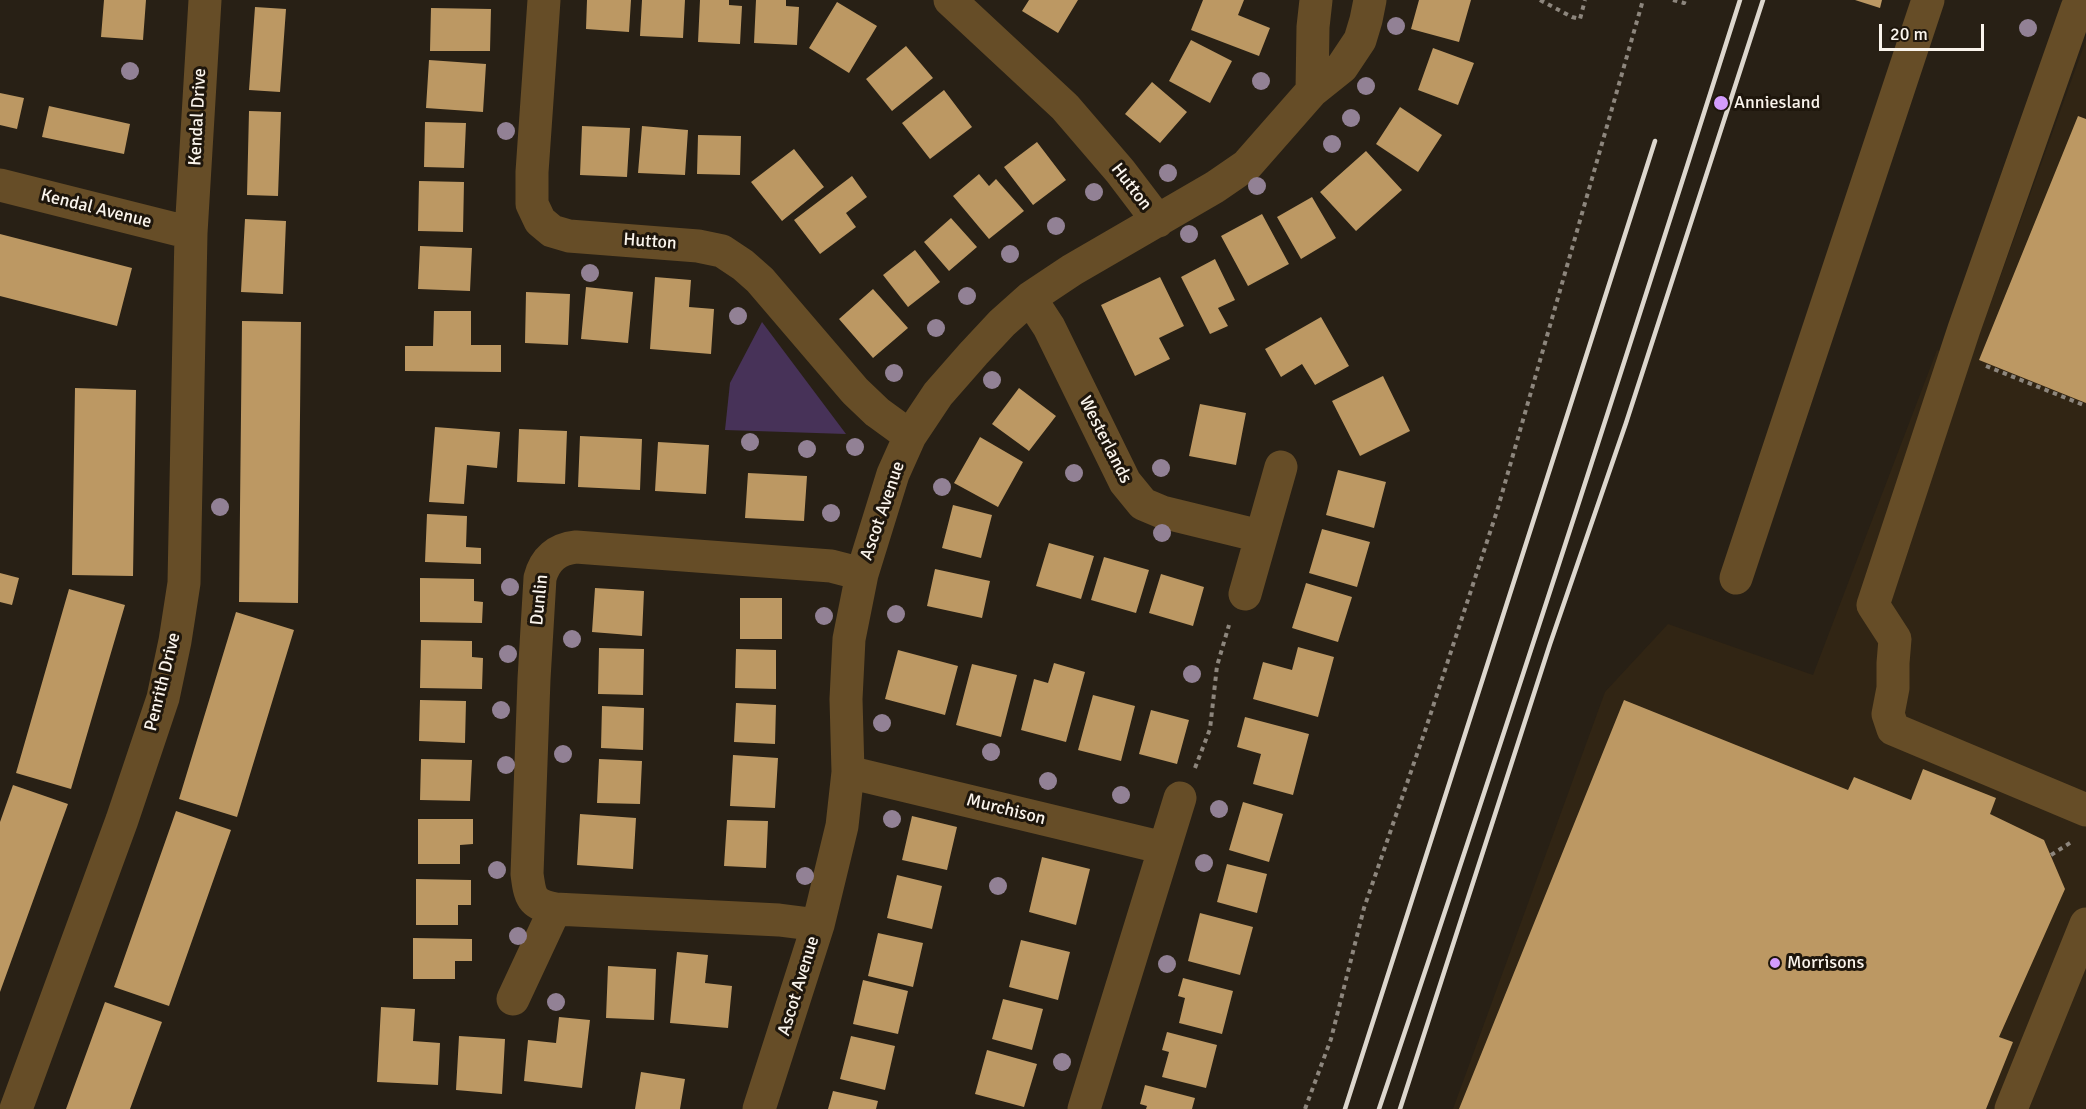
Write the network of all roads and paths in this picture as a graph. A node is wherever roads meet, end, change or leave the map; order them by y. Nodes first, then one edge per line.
1 (205, 0) edge
2 (544, 0) edge
3 (951, 0) edge
4 (1316, 0) edge
5 (1370, 0) edge
6 (1540, 0) edge
7 (1585, 0) edge
8 (1643, 0) edge
9 (1673, 0) edge
10 (1685, 0) edge
11 (1928, 0) edge
12 (2079, 7) edge
13 (1312, 91) junction
14 (0, 185) edge
15 (1158, 221) junction
16 (191, 233) junction
17 (1030, 298) junction
18 (1964, 329) junction
19 (2086, 406) edge
20 (910, 436) junction
21 (1281, 467) dead end
22 (1260, 536) junction
23 (862, 574) junction
24 (1736, 578) dead end
25 (1245, 594) joint
26 (848, 772) junction
27 (1180, 798) joint
28 (2086, 810) edge
29 (1164, 848) junction
30 (555, 909) junction
31 (2086, 924) edge
32 (818, 925) junction
33 (513, 999) dead end
34 (16, 1109) edge
35 (759, 1109) edge
36 (1084, 1109) edge
37 (1305, 1109) edge
38 (2011, 1109) edge

1 - 16 street, Kendal Drive
2 - 20 street, Hutton
3 - 15 street, Hutton
4 - 13 street
5 - 13 street, Ascot Avenue
6 - 7 path
8 - 37 path
9 - 10 path
11 - 24 street
12 - 18 street
13 - 15 street, Ascot Avenue
14 - 16 street, Kendal Avenue
15 - 17 street, Ascot Avenue
16 - 34 street, Penrith Drive
17 - 20 street, Ascot Avenue
17 - 22 street, Westerlands
18 - 19 path
18 - 28 street
20 - 23 street, Ascot Avenue
21 - 22 street
22 - 25 street
23 - 26 street, Ascot Avenue
23 - 30 street, Dunlin
25 - 27 path
26 - 29 street, Murchison
26 - 32 street, Ascot Avenue
27 - 29 street
29 - 36 street
30 - 32 street, Dunlin
30 - 33 street
31 - 38 street
32 - 35 street, Ascot Avenue

